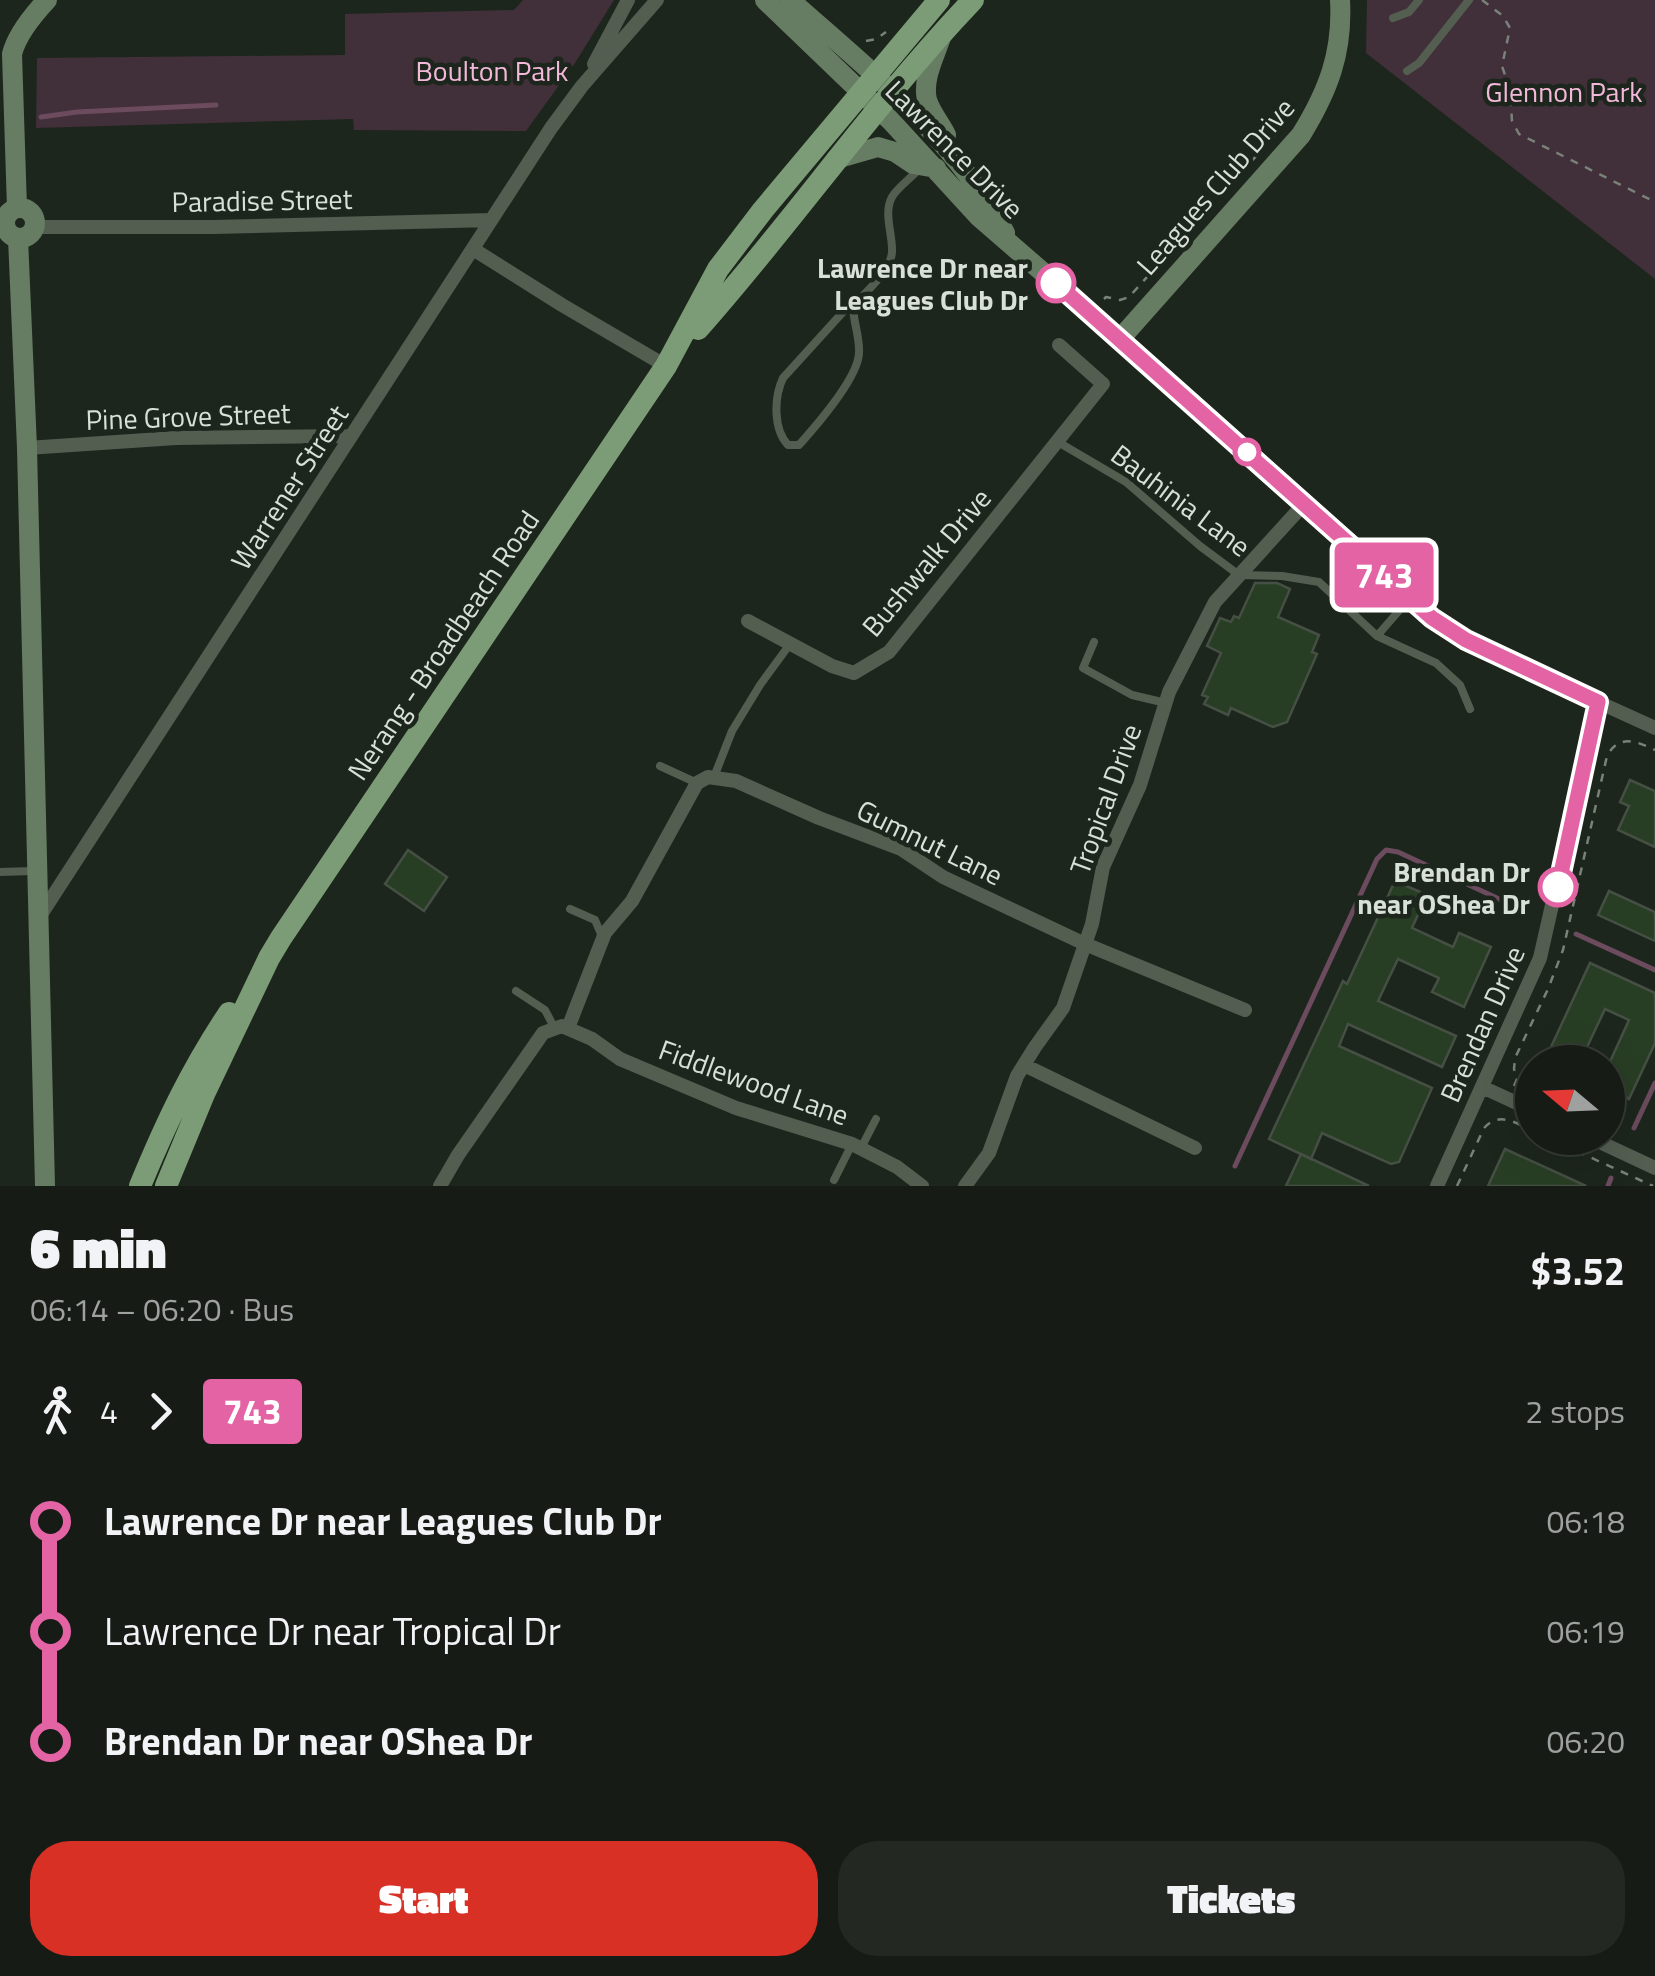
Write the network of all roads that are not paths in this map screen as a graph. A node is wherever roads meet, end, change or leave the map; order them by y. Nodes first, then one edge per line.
1 (48, 0) edge
2 (628, 0) edge
3 (657, 0) edge
4 (764, 0) edge
5 (790, 0) edge
6 (939, 0) edge
7 (973, 0) edge
8 (1340, 0) edge
9 (1419, 0) edge
10 (1469, 0) edge
11 (1393, 18) dead end
12 (944, 30) junction
13 (7, 38) edge
14 (1407, 70) dead end
15 (582, 86) junction
16 (876, 92) junction
17 (836, 159) junction
18 (936, 163) junction
19 (491, 220) junction
20 (15, 224) edge
21 (473, 249) junction
22 (852, 306) junction
23 (1120, 338) junction
24 (1059, 345) dead end
25 (666, 366) junction
26 (352, 436) junction
27 (1058, 442) junction
28 (27, 448) junction
29 (1304, 504) junction
30 (1239, 575) junction
31 (1410, 598) junction
32 (748, 621) dead end
33 (1377, 636) junction
34 (1094, 642) dead end
35 (790, 644) junction
36 (1166, 702) junction
37 (1598, 702) junction
38 (1470, 709) dead end
39 (1655, 728) edge
40 (660, 766) dead end
41 (714, 778) junction
42 (696, 783) junction
43 (38, 871) junction
44 (0, 872) edge
45 (570, 910) dead end
46 (40, 916) junction
47 (603, 938) junction
48 (1085, 944) junction
49 (269, 958) junction
50 (516, 992) dead end
51 (1245, 1010) dead end
52 (561, 1028) junction
53 (1024, 1065) junction
54 (1482, 1087) junction
55 (1515, 1102) edge
56 (876, 1119) dead end
57 (857, 1146) junction
58 (1195, 1148) dead end
59 (1625, 1154) edge
60 (1655, 1168) edge
61 (834, 1180) dead end
62 (46, 1186) edge
63 (140, 1186) edge
64 (166, 1186) edge
65 (440, 1186) edge
66 (922, 1186) edge
67 (965, 1186) edge
68 (1437, 1186) edge

1 - 13 street
2 - 15 street, Warrener Street
3 - 15 street, Warrener Street
4 - 16 street
5 - 16 street
6 - 16 main road, Nerang - Broadbeach Road
7 - 12 main road, Nerang - Broadbeach Road
8 - 23 street, Leagues Club Drive
9 - 11 lane
10 - 14 lane
12 - 16 main road, Nerang - Broadbeach Road
12 - 18 street
13 - 20 street
15 - 19 street, Warrener Street
16 - 17 main road, Nerang - Broadbeach Road
16 - 18 street, Lawrence Drive
16 - 25 main road, Nerang - Broadbeach Road
17 - 18 street
17 - 25 main road, Nerang - Broadbeach Road
18 - 22 lane
18 - 23 street, Lawrence Drive
19 - 20 street, Paradise Street
19 - 21 street, Warrener Street
20 - 28 street
21 - 25 street
21 - 26 street, Warrener Street
22 - 22 lane
23 - 29 street, Lawrence Drive
24 - 27 street, Bushwalk Drive
25 - 49 main road, Nerang - Broadbeach Road
26 - 28 street, Pine Grove Street
26 - 46 street, Warrener Street
27 - 30 lane, Bauhinia Lane
27 - 35 street, Bushwalk Drive
28 - 43 street
29 - 30 street, Tropical Drive
29 - 31 street, Lawrence Drive
30 - 33 lane, Bauhinia Lane
30 - 36 street, Tropical Drive
31 - 33 lane
31 - 37 street, Lawrence Drive
32 - 35 street, Bushwalk Drive
33 - 38 lane, Bauhinia Lane
34 - 36 lane
35 - 41 lane
36 - 48 street, Tropical Drive
37 - 39 street, Lawrence Drive
37 - 54 street, Brendan Drive
40 - 42 lane
41 - 42 street
41 - 48 street, Gumnut Lane
42 - 47 street
43 - 44 lane
43 - 46 street
45 - 47 lane
46 - 62 street
47 - 52 street
48 - 51 street, Gumnut Lane
48 - 53 street, Tropical Drive
49 - 63 main road, Nerang - Broadbeach Road
49 - 64 main road, Nerang - Broadbeach Road
50 - 52 lane
52 - 57 street, Fiddlewood Lane
52 - 65 street
53 - 58 street
53 - 67 street, Tropical Drive
54 - 55 street
54 - 68 street, Brendan Drive
56 - 57 lane
57 - 61 lane
57 - 66 street, Fiddlewood Lane
59 - 60 street

